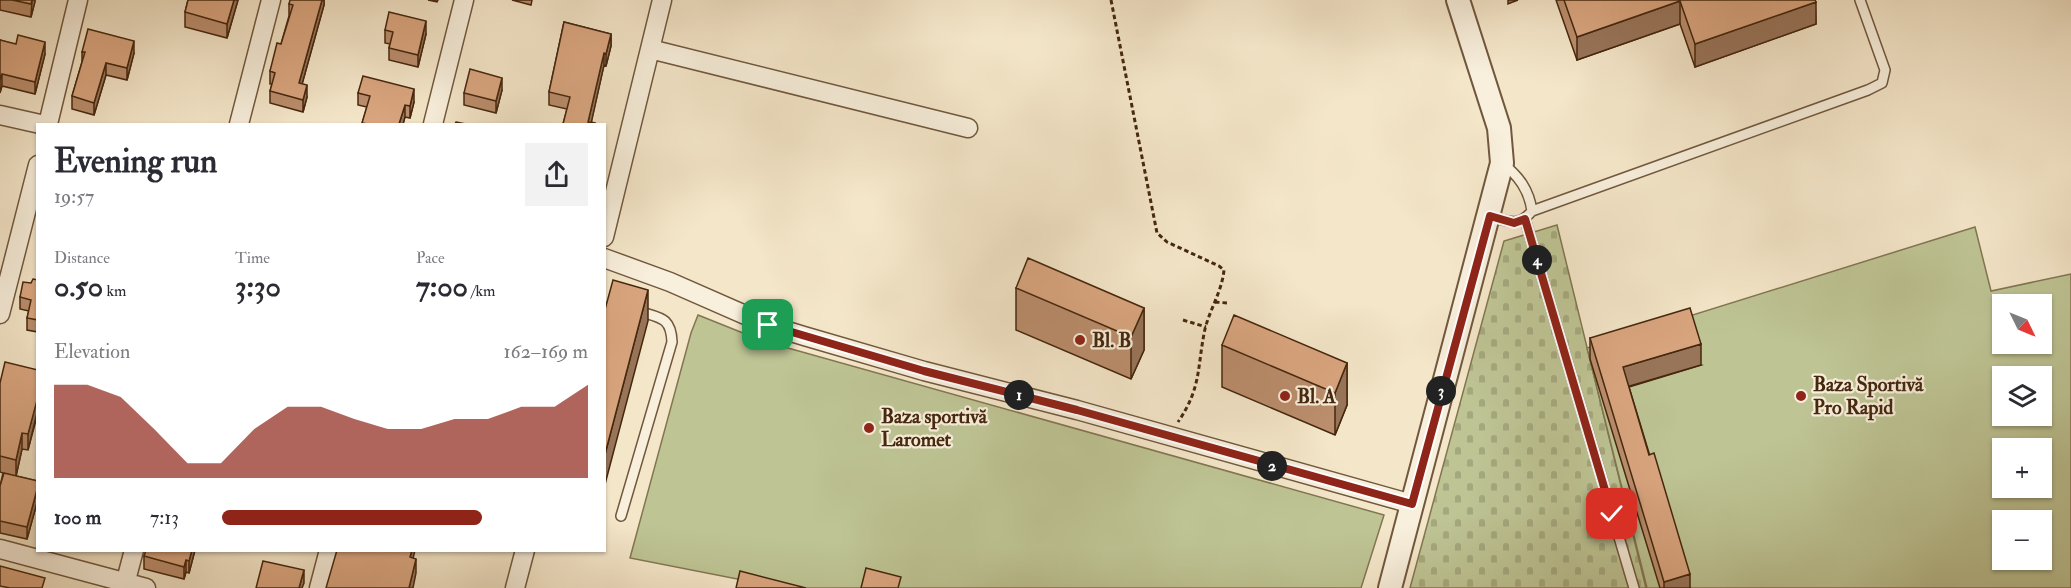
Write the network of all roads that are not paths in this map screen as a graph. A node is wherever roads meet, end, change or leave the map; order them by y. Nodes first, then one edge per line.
1 (78, 0) edge
2 (271, 0) edge
3 (464, 0) edge
4 (662, 0) edge
5 (1458, 0) edge
6 (1860, 0) edge
7 (650, 49) junction
8 (0, 115) edge
9 (36, 123) edge
10 (48, 123) edge
11 (239, 123) edge
12 (433, 123) edge
13 (968, 128) dead end
14 (1502, 163) junction
15 (36, 173) edge
16 (1532, 211) junction
17 (1490, 216) junction
18 (1525, 219) junction
19 (606, 229) edge
20 (606, 259) edge
21 (606, 307) edge
22 (0, 314) edge
23 (1412, 504) junction
24 (621, 516) dead end
25 (0, 549) edge
26 (134, 552) edge
27 (328, 552) edge
28 (524, 552) edge
29 (125, 586) edge
30 (146, 588) edge
31 (319, 588) edge
32 (515, 588) edge
33 (1390, 588) edge
34 (1634, 588) edge

1 - 10 street
2 - 11 street
3 - 12 street
4 - 7 street
5 - 14 street
6 - 16 lane
7 - 13 street
7 - 19 street
8 - 9 street
14 - 16 lane
14 - 17 street
15 - 22 street
16 - 18 lane
17 - 18 lane
17 - 23 street
18 - 34 lane
20 - 23 street
21 - 24 lane
23 - 33 street
25 - 29 street
26 - 29 street
27 - 31 street
28 - 32 street
29 - 30 street

